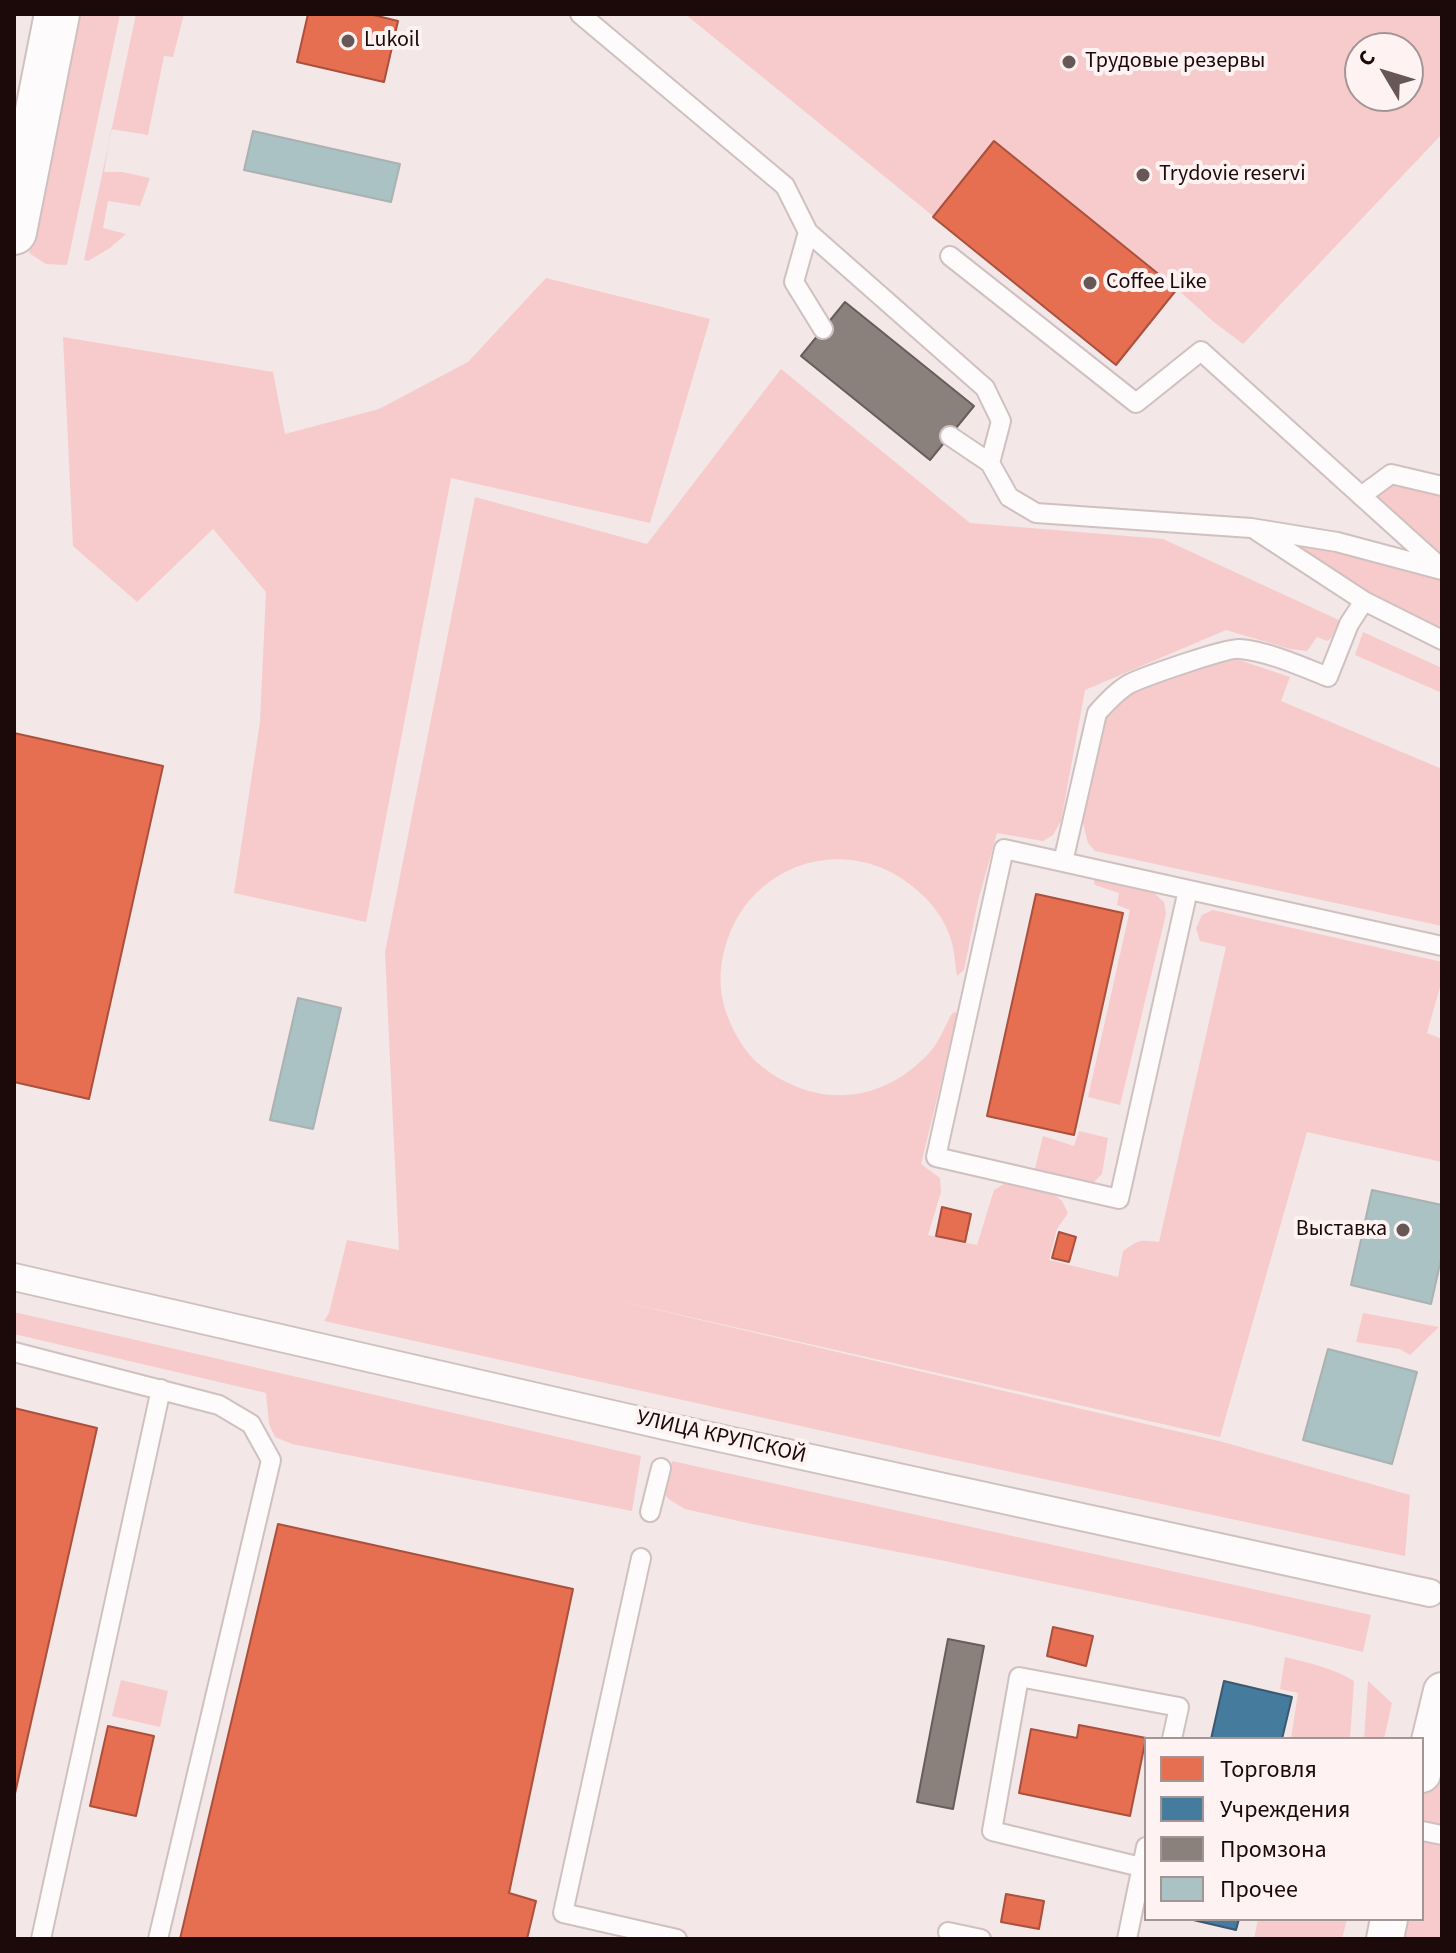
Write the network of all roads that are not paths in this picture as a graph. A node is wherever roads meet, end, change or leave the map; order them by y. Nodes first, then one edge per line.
1 (57, 14) edge
2 (580, 14) edge
3 (17, 203) edge
4 (808, 232) junction
5 (950, 256) dead end
6 (823, 329) dead end
7 (950, 436) dead end
8 (990, 463) junction
9 (1442, 486) edge
10 (1361, 496) junction
11 (1251, 528) junction
12 (1442, 570) edge
13 (1364, 601) junction
14 (1442, 640) edge
15 (1063, 862) junction
16 (1188, 890) junction
17 (1442, 946) edge
18 (14, 1277) edge
19 (14, 1352) edge
20 (161, 1389) junction
21 (661, 1468) dead end
22 (650, 1512) dead end
23 (641, 1558) dead end
24 (1430, 1593) dead end
25 (1442, 1691) edge
26 (1172, 1737) edge
27 (1424, 1766) edge
28 (1144, 1855) edge
29 (1141, 1867) junction
30 (948, 1932) dead end
31 (41, 1939) edge
32 (158, 1939) edge
33 (677, 1939) edge
34 (981, 1939) edge
35 (1127, 1939) edge

1 - 3 main road
2 - 4 lane
4 - 6 lane
4 - 8 lane
5 - 10 lane
7 - 8 lane
8 - 11 lane
9 - 10 lane
10 - 12 lane
11 - 12 lane
11 - 13 lane
13 - 14 lane
13 - 15 lane
15 - 16 lane
15 - 16 lane
16 - 17 lane
18 - 24 street, УЛИЦА КРУПСКОЙ
19 - 20 lane
20 - 31 lane
20 - 32 lane
21 - 22 lane
23 - 33 lane
25 - 27 street
26 - 29 lane
28 - 29 lane
29 - 35 lane
30 - 34 lane

